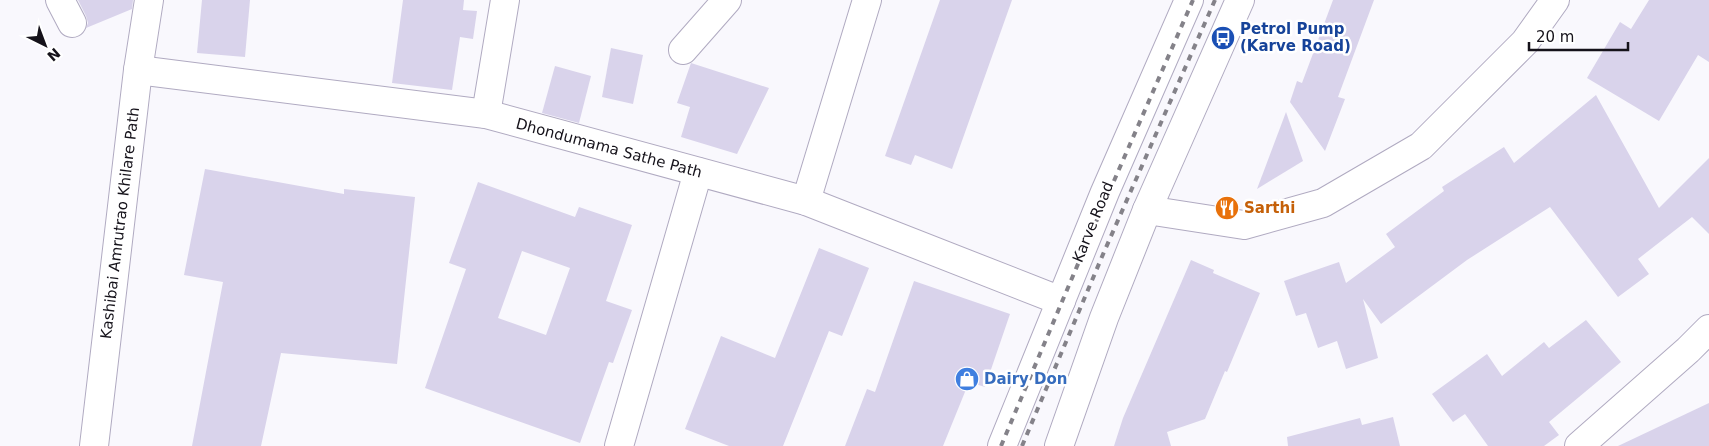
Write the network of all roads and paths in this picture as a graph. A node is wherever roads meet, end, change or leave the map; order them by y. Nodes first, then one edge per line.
1 (149, 0) edge
2 (505, 0) edge
3 (727, 0) edge
4 (867, 0) edge
5 (1188, 0) edge
6 (1240, 0) edge
7 (1555, 0) edge
8 (683, 50) dead end
9 (138, 70) junction
10 (486, 114) junction
11 (698, 172) junction
12 (806, 201) junction
13 (1148, 210) junction
14 (1061, 301) junction
15 (1709, 329) edge
16 (94, 446) edge
17 (619, 446) edge
18 (1002, 446) edge
19 (1058, 446) edge
20 (1579, 446) edge

1 - 9 street, Kashibai Amrutrao Khilare Path
2 - 10 street
3 - 8 street
4 - 12 street
5 - 14 street, Karve Road
6 - 13 street
7 - 13 street
9 - 10 street, Dhondumama Sathe Path
9 - 16 street, Kashibai Amrutrao Khilare Path
10 - 11 street, Dhondumama Sathe Path
11 - 12 street, Dhondumama Sathe Path
11 - 17 street
12 - 14 street, Dhondumama Sathe Path
13 - 19 street
14 - 18 street, Karve Road
15 - 20 street

